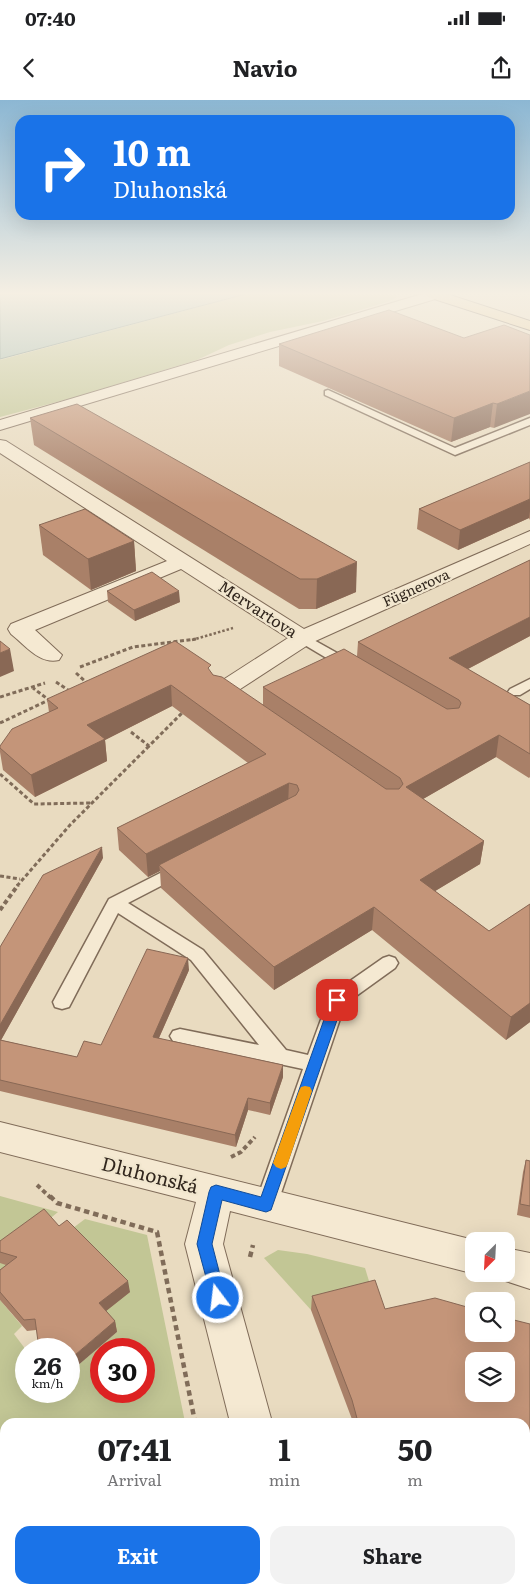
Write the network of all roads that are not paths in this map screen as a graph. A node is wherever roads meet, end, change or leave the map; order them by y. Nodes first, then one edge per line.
1 (204, 364) edge
2 (328, 394) dead end
3 (530, 422) edge
4 (0, 425) edge
5 (0, 445) edge
6 (530, 537) edge
7 (184, 561) junction
8 (303, 638) junction
9 (51, 655) dead end
10 (359, 672) edge
11 (530, 683) edge
12 (515, 692) dead end
13 (231, 695) edge
14 (193, 862) edge
15 (115, 903) junction
16 (389, 963) dead end
17 (62, 1002) dead end
18 (180, 1036) dead end
19 (282, 1058) junction
20 (315, 1064) junction
21 (0, 1137) edge
22 (216, 1192) junction
23 (266, 1205) junction
24 (465, 1255) edge
25 (515, 1267) edge
26 (530, 1271) edge
27 (250, 1418) edge

1 - 4 street
2 - 3 lane
5 - 7 street, Mervartova
6 - 8 street, Fügnerova
7 - 8 street, Mervartova
7 - 9 street
8 - 10 lane
8 - 13 street, Mervartova
11 - 12 lane
14 - 15 lane
15 - 17 lane
15 - 19 lane
16 - 20 lane
18 - 19 lane
19 - 20 lane
20 - 23 lane
21 - 22 street, Dluhonská
22 - 23 street, Dluhonská
22 - 27 street
23 - 24 street, Dluhonská
25 - 26 street

